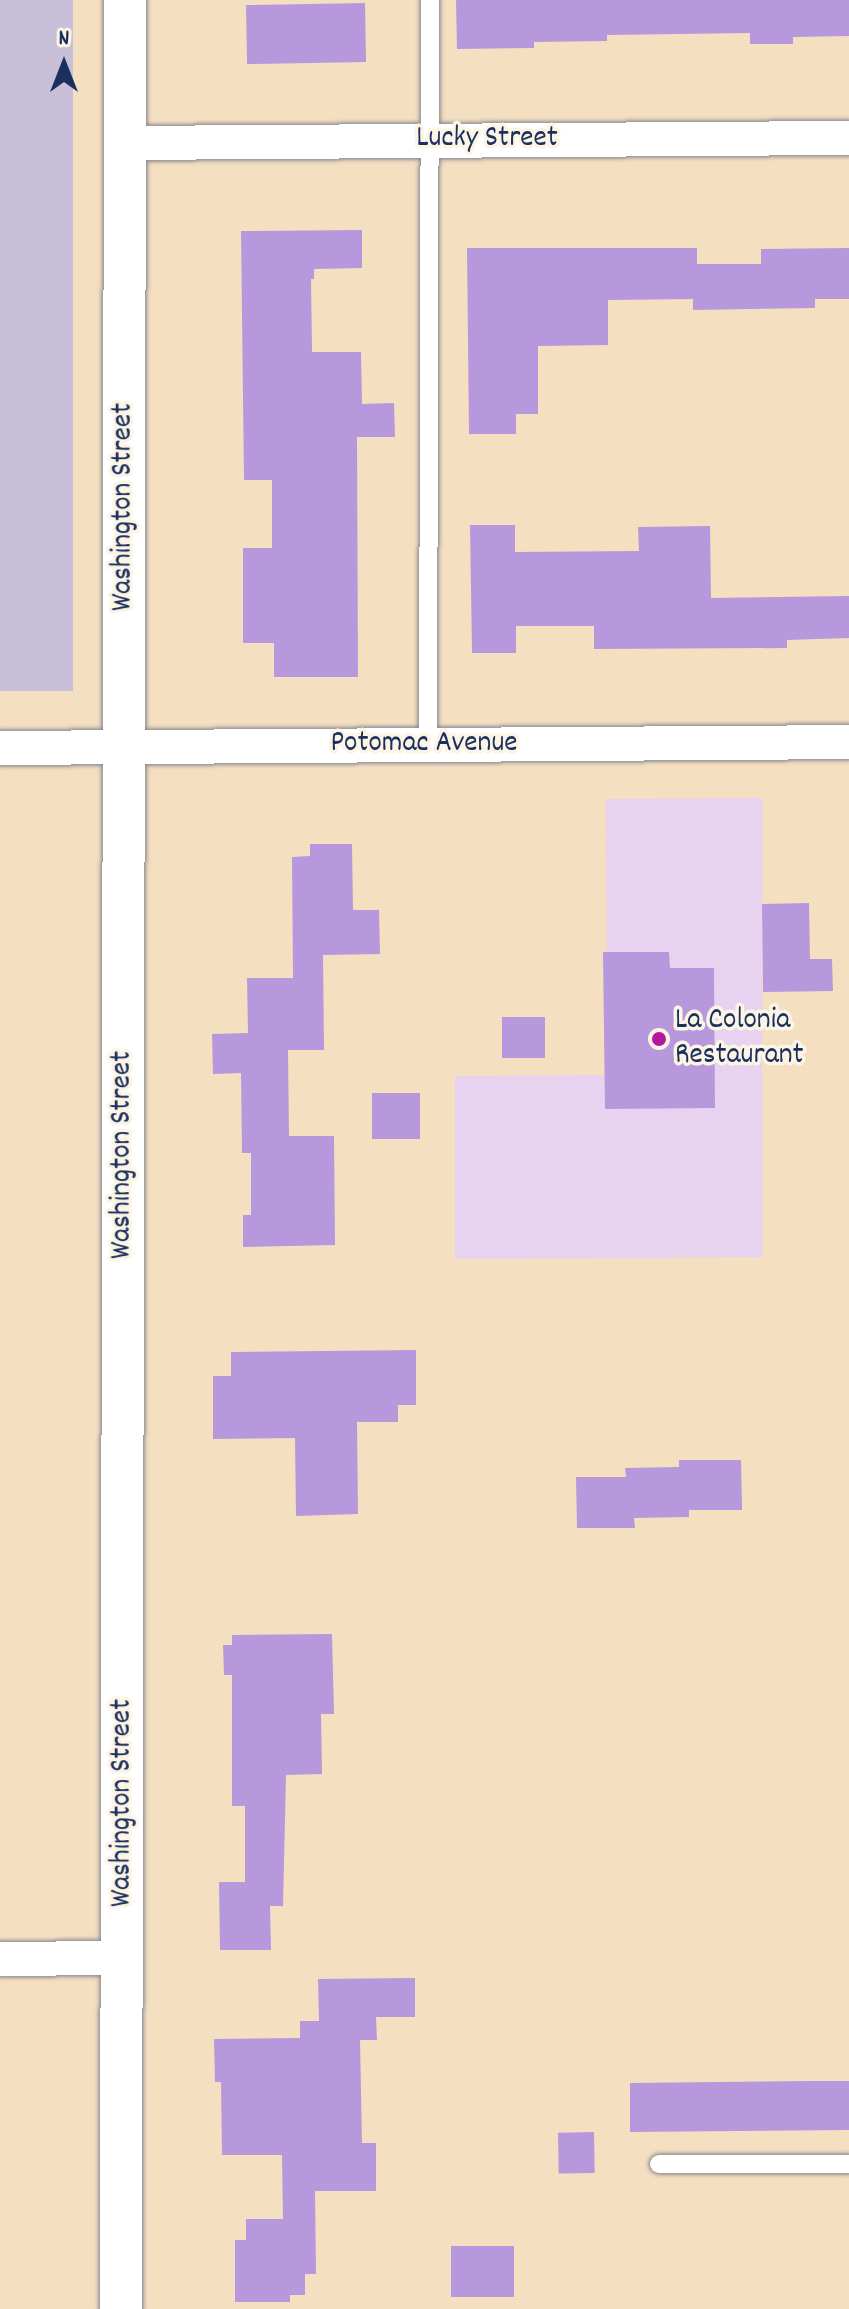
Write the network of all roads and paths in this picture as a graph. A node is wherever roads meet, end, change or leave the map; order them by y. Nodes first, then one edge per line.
1 (125, 0) edge
2 (430, 0) edge
3 (849, 138) edge
4 (428, 141) junction
5 (125, 143) junction
6 (849, 742) edge
7 (428, 745) junction
8 (125, 747) junction
9 (0, 748) edge
10 (124, 1958) junction
11 (0, 1959) edge
12 (659, 2164) dead end
13 (849, 2164) edge
14 (121, 2309) edge

1 - 5 street, Washington Street
2 - 4 lane
3 - 4 street, Lucky Street
4 - 5 street, Lucky Street
4 - 7 lane
5 - 8 street, Washington Street
6 - 7 street, Potomac Avenue
7 - 8 street, Potomac Avenue
8 - 9 street, Potomac Avenue
8 - 10 street, Washington Street
10 - 11 street
10 - 14 street, Washington Street
12 - 13 lane

